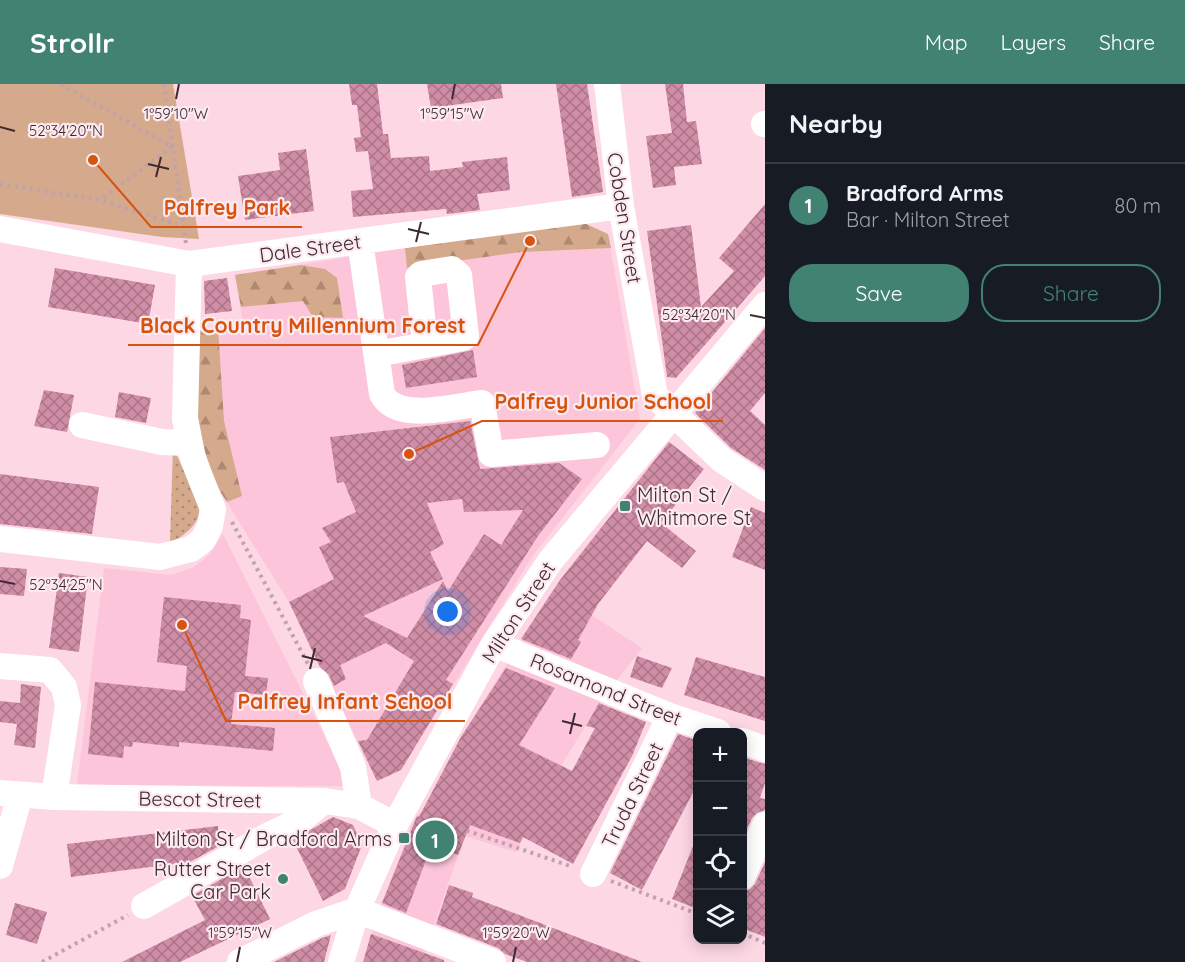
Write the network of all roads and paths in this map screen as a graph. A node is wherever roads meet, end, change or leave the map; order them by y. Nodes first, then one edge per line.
1 (61, 84) edge
2 (164, 84) edge
3 (607, 84) edge
4 (172, 147) junction
5 (0, 184) edge
6 (100, 200) junction
7 (621, 206) junction
8 (182, 226) junction
9 (0, 229) edge
10 (360, 241) junction
11 (189, 264) junction
12 (765, 305) edge
13 (425, 345) dead end
14 (377, 354) junction
15 (673, 415) junction
16 (82, 425) dead end
17 (189, 443) junction
18 (597, 445) dead end
19 (765, 488) edge
20 (212, 517) junction
21 (0, 539) edge
22 (495, 644) junction
23 (0, 666) edge
24 (316, 681) joint
25 (670, 716) junction
26 (706, 728) edge
27 (747, 743) edge
28 (765, 749) edge
29 (10, 794) edge
30 (54, 797) junction
31 (324, 801) junction
32 (359, 806) junction
33 (399, 817) junction
34 (765, 825) edge
35 (0, 866) edge
36 (747, 866) edge
37 (593, 874) junction
38 (144, 906) joint
39 (357, 910) junction
40 (693, 912) edge
41 (747, 935) edge
42 (765, 943) edge
43 (42, 962) edge
44 (240, 962) edge
45 (341, 962) edge
46 (494, 962) edge

1 - 4 path
2 - 4 path
3 - 7 street, Cobden Street
4 - 6 path
4 - 8 path
5 - 6 path
6 - 8 path
7 - 10 street, Dale Street
7 - 15 street, Cobden Street
8 - 11 path
9 - 11 street, Dale Street
10 - 11 street, Dale Street
10 - 14 street
11 - 17 street
12 - 15 street, Milton Street
13 - 14 street
14 - 18 street
15 - 19 street, Cobden Street
15 - 22 street, Milton Street
16 - 17 street
17 - 20 street
20 - 21 street
20 - 24 path
22 - 25 street, Rosamond Street
22 - 33 street, Milton Street
23 - 30 street
24 - 32 street
25 - 26 street, Rosamond Street
25 - 37 street, Truda Street
27 - 28 street
29 - 30 street, Bescot Street
29 - 35 street
30 - 31 street, Bescot Street
31 - 32 street, Bescot Street
31 - 38 street
32 - 33 street, Bescot Street
33 - 37 path
33 - 39 street, Milton Street
34 - 36 street
37 - 40 path
38 - 43 path
39 - 44 street
39 - 45 street, Milton Street
39 - 46 street
41 - 42 path

